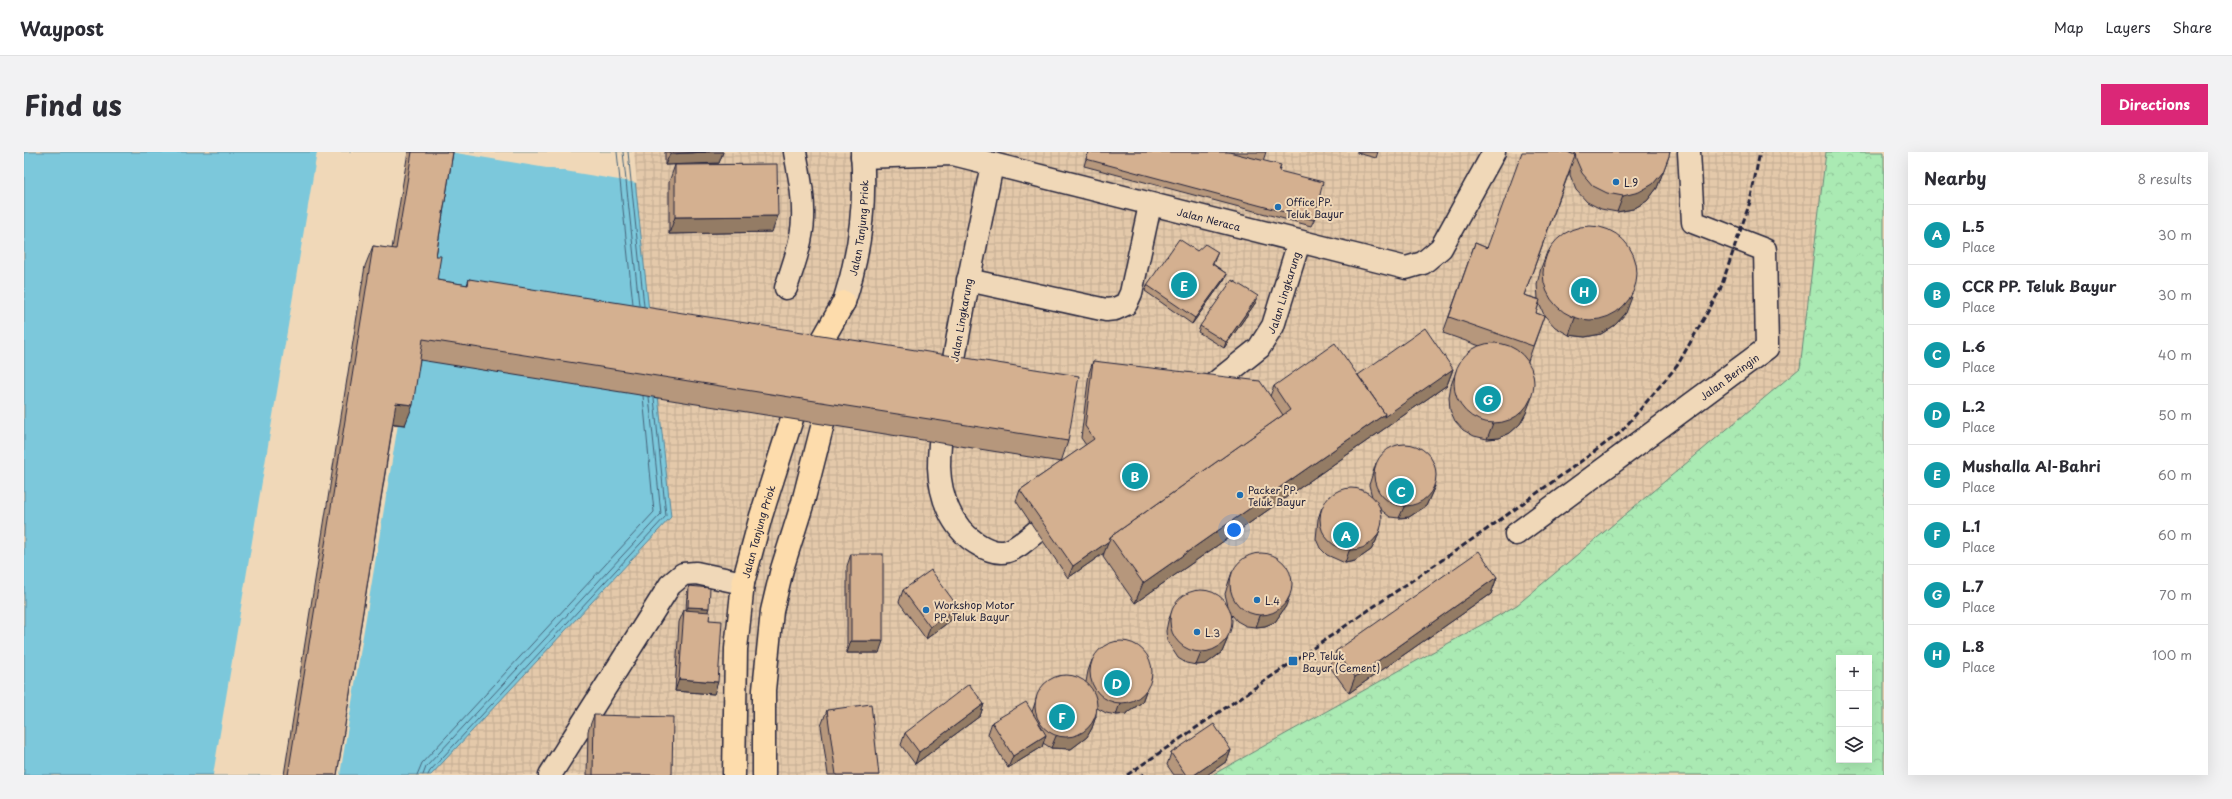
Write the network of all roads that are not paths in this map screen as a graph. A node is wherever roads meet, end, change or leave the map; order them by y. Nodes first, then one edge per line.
1 (795, 152) edge
2 (1494, 152) edge
3 (1684, 153) edge
4 (862, 154) edge
5 (992, 165) junction
6 (1150, 205) junction
7 (1298, 242) junction
8 (968, 280) junction
9 (786, 288) dead end
10 (844, 302) junction
11 (838, 353) edge
12 (836, 375) edge
13 (1210, 387) edge
14 (1037, 532) dead end
15 (1516, 534) dead end
16 (743, 583) junction
17 (550, 775) edge
18 (734, 775) edge
19 (764, 775) edge

1 - 9 street
2 - 7 street, Jalan Neraca
3 - 15 street, Jalan Beringin
4 - 5 street, Jalan Neraca
4 - 10 street, Jalan Tanjung Priok
5 - 6 street, Jalan Neraca
5 - 8 street, Jalan Lingkarung
6 - 7 street, Jalan Neraca
6 - 8 street
7 - 13 street, Jalan Lingkarung
8 - 14 street, Jalan Lingkarung
10 - 11 highway, Jalan Tanjung Priok
10 - 16 highway, Jalan Tanjung Priok
12 - 19 highway
16 - 17 street
16 - 18 highway, Jalan Tanjung Priok

